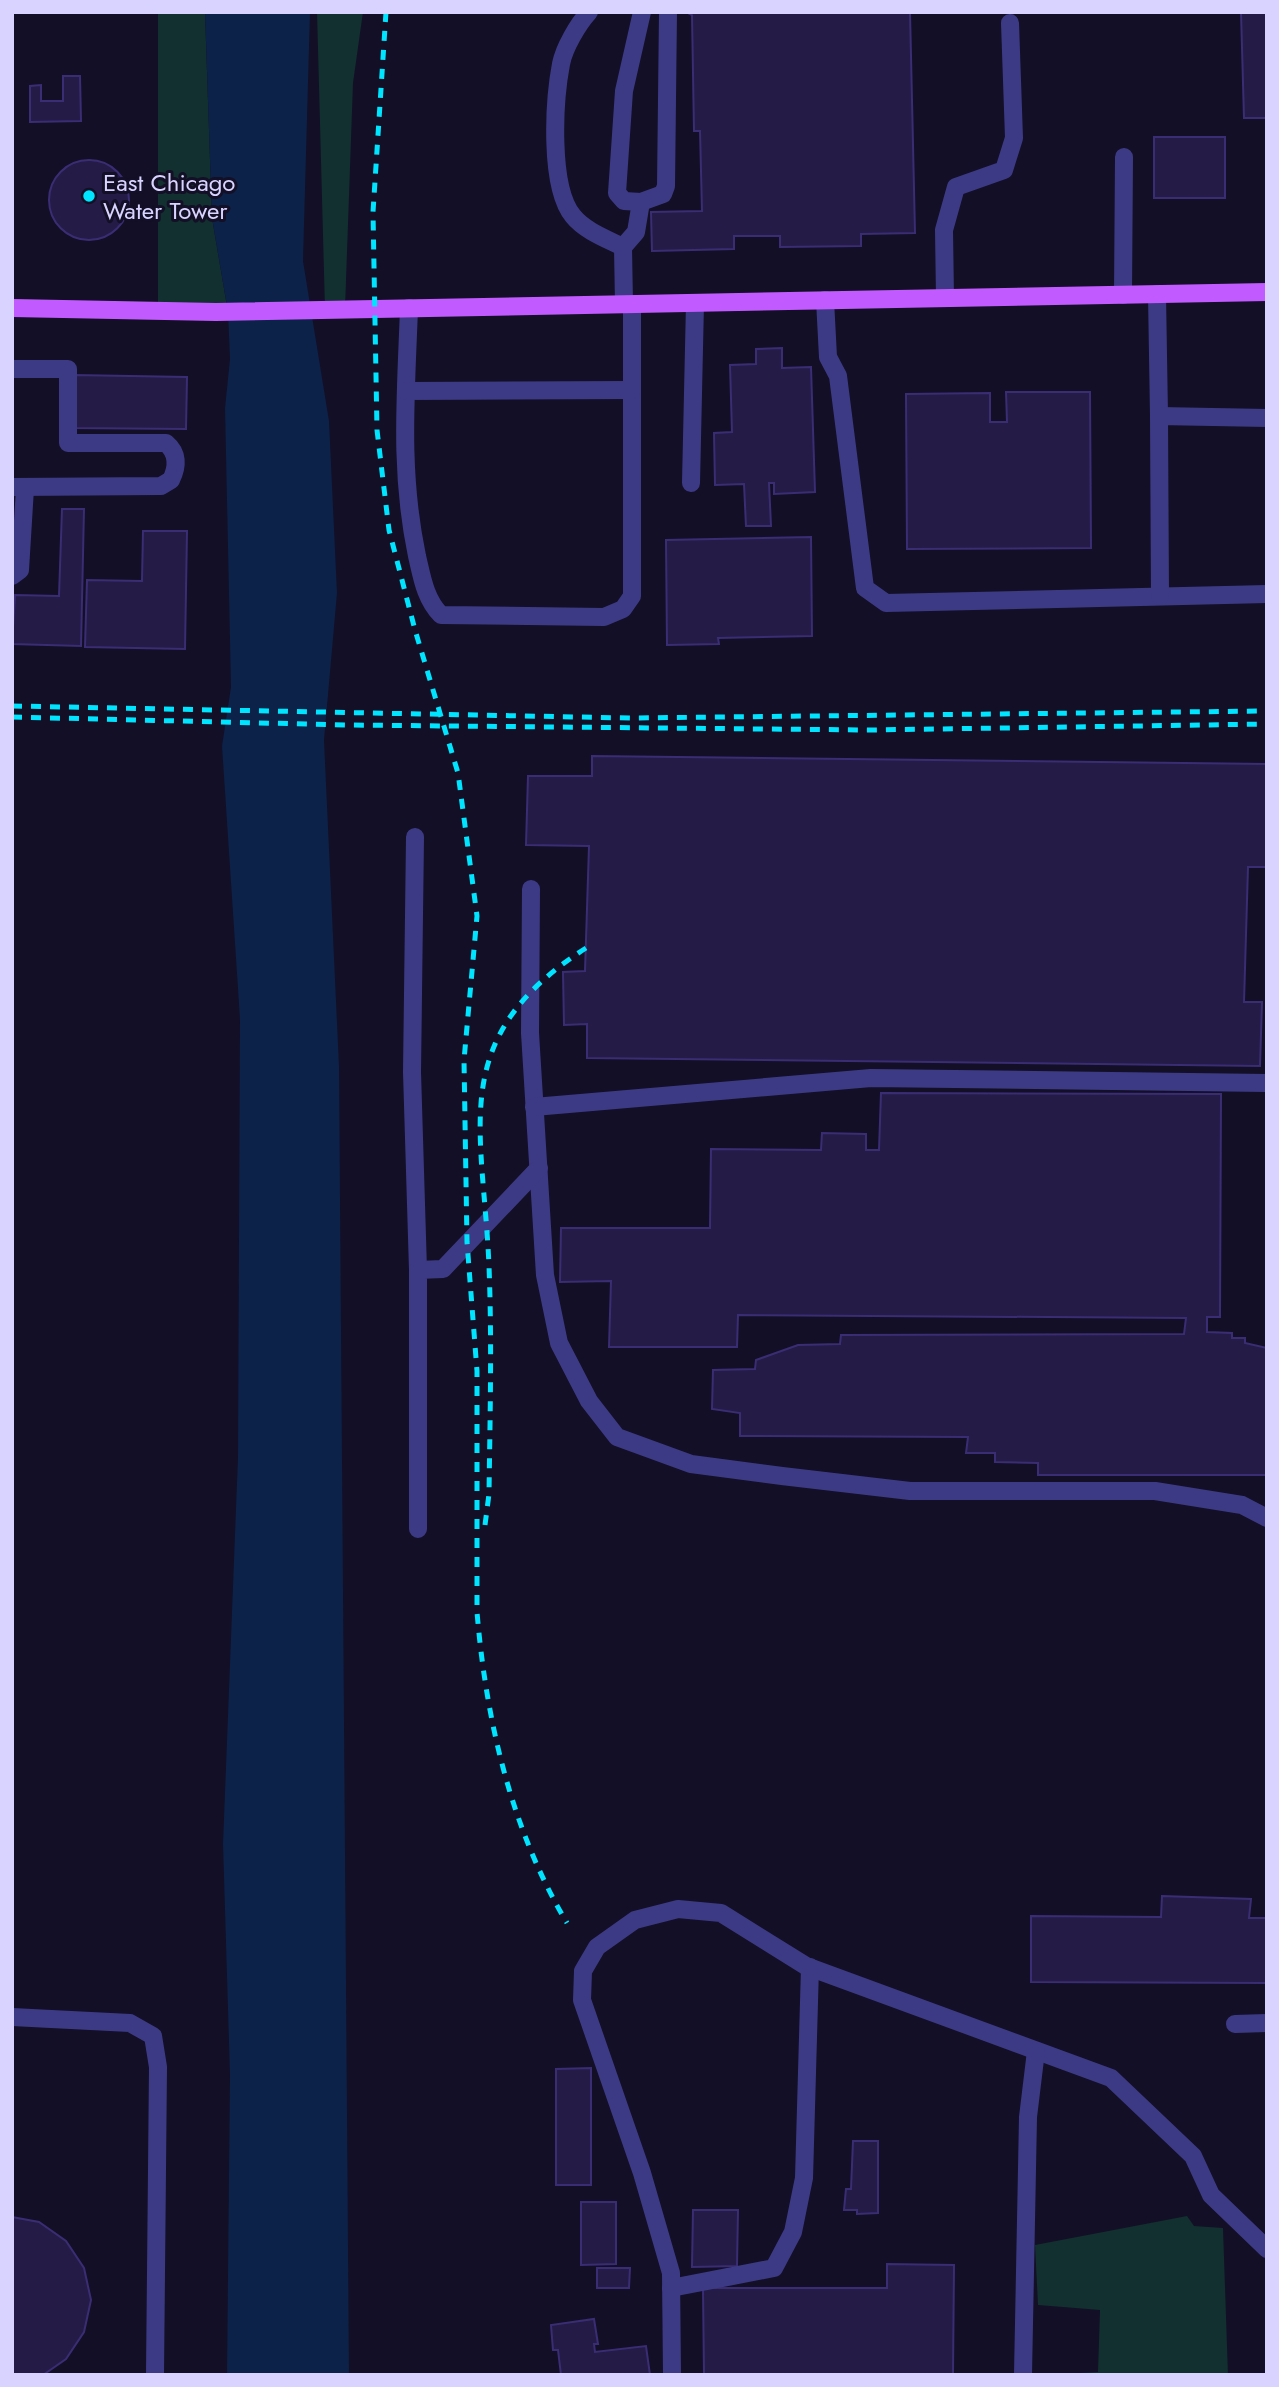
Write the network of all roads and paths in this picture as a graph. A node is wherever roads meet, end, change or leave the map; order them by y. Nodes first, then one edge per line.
1 (589, 12) edge
2 (642, 12) edge
3 (668, 12) edge
4 (1010, 23) dead end
5 (1124, 157) dead end
6 (641, 202) junction
7 (623, 247) junction
8 (1267, 292) edge
9 (1157, 294) junction
10 (1124, 295) junction
11 (946, 298) junction
12 (825, 300) junction
13 (695, 303) junction
14 (628, 304) junction
15 (12, 308) edge
16 (409, 308) junction
17 (12, 369) edge
18 (632, 390) junction
19 (406, 391) junction
20 (1159, 416) junction
21 (1267, 418) edge
22 (691, 483) dead end
23 (18, 487) edge
24 (12, 576) edge
25 (1267, 594) edge
26 (1160, 596) junction
27 (415, 837) dead end
28 (531, 889) dead end
29 (1267, 1083) edge
30 (534, 1107) junction
31 (539, 1168) junction
32 (418, 1270) junction
33 (1267, 1518) edge
34 (418, 1529) dead end
35 (810, 1967) junction
36 (12, 2018) edge
37 (1267, 2023) edge
38 (1235, 2024) dead end
39 (1035, 2051) junction
40 (1267, 2249) edge
41 (671, 2288) junction
42 (155, 2375) edge
43 (672, 2375) edge
44 (1023, 2375) edge

1 - 7 lane
2 - 6 lane
3 - 6 lane
4 - 11 lane
5 - 10 lane
6 - 7 lane
7 - 14 lane
8 - 9 main road
9 - 10 main road
9 - 20 lane
10 - 11 main road
11 - 12 main road
12 - 13 main road
12 - 26 lane
13 - 14 main road
13 - 22 lane
14 - 16 main road
14 - 18 lane
15 - 16 main road
16 - 19 lane
17 - 23 lane
18 - 19 lane
18 - 19 lane
20 - 21 lane
20 - 26 lane
23 - 24 lane
25 - 26 lane
27 - 32 lane
28 - 30 lane
29 - 30 lane
30 - 31 lane
31 - 32 lane
31 - 33 lane
32 - 34 lane
35 - 39 lane
35 - 41 lane
35 - 41 lane
36 - 42 lane
37 - 38 lane
39 - 40 lane
39 - 44 lane
41 - 43 lane

